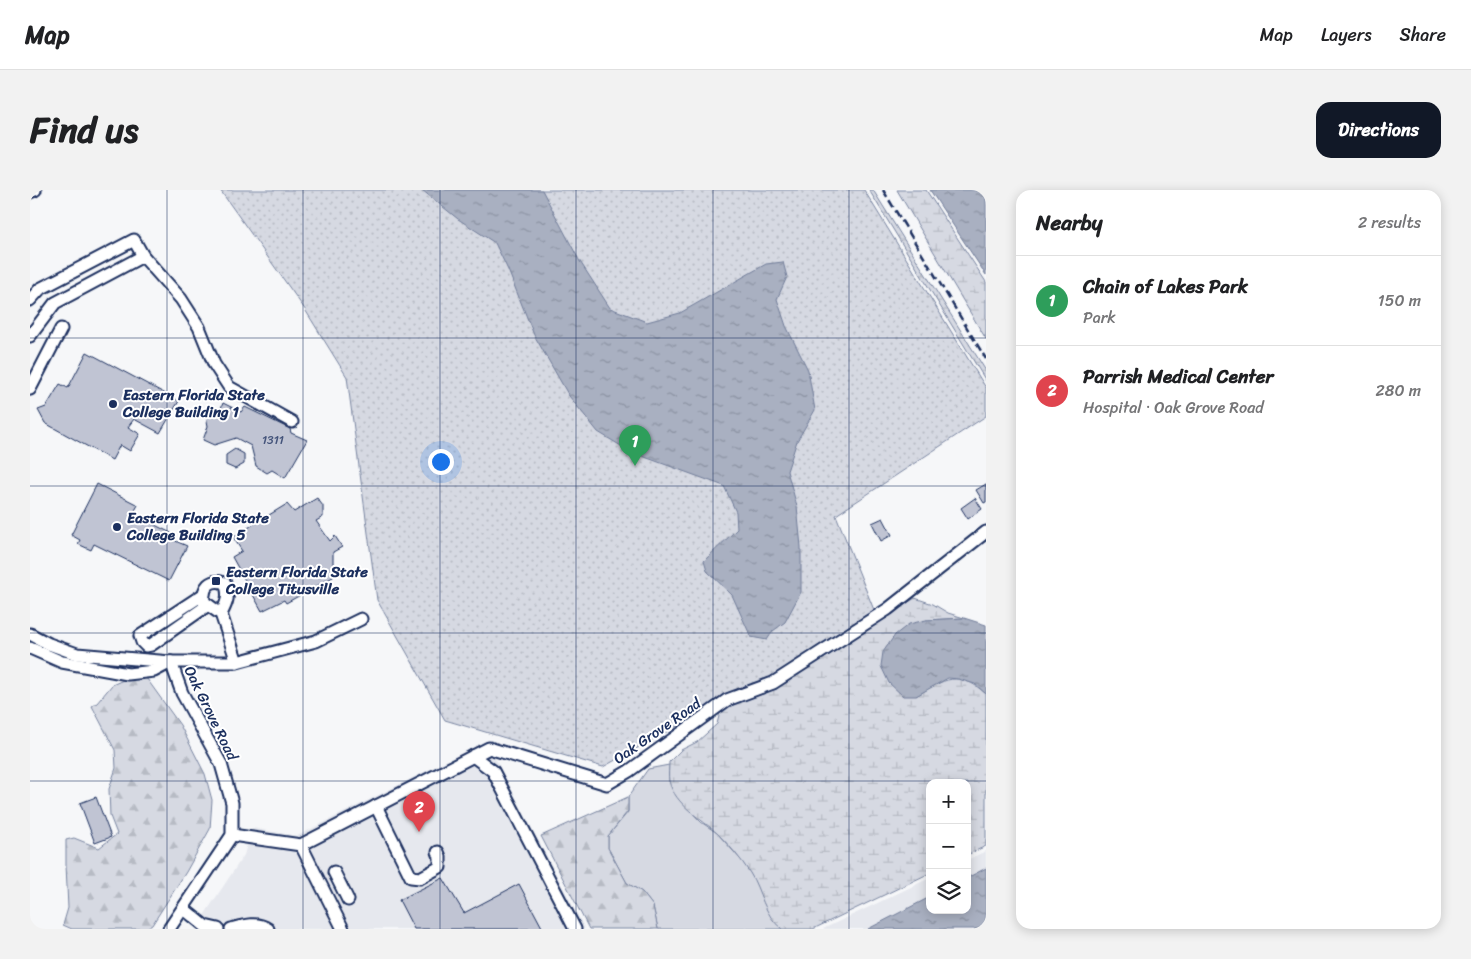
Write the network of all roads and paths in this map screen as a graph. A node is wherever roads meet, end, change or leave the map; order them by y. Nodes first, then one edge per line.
1 (35, 190) edge
2 (30, 192) edge
3 (143, 256) junction
4 (60, 279) junction
5 (69, 295) junction
6 (30, 300) edge
7 (61, 329) dead end
8 (30, 336) edge
9 (30, 389) edge
10 (292, 422) dead end
11 (986, 532) edge
12 (206, 600) junction
13 (221, 614) junction
14 (361, 619) dead end
15 (30, 634) edge
16 (30, 648) edge
17 (171, 662) junction
18 (237, 662) junction
19 (473, 756) junction
20 (376, 806) junction
21 (232, 836) junction
22 (301, 845) junction
23 (438, 852) dead end
24 (334, 872) dead end
25 (348, 900) dead end
26 (184, 909) junction
27 (169, 929) edge
28 (218, 929) edge
29 (231, 929) edge
30 (268, 929) edge
31 (343, 929) edge
32 (575, 929) edge

1 - 2 street
3 - 4 street
3 - 5 street
3 - 10 street
4 - 5 street
4 - 6 street
5 - 8 street
7 - 9 street
11 - 19 street, Oak Grove Road
12 - 12 street
12 - 13 street
12 - 13 street
13 - 18 street
14 - 18 street
15 - 17 street
16 - 17 street
17 - 18 street
17 - 21 street, Oak Grove Road
19 - 20 street, Oak Grove Road
19 - 32 street
20 - 22 street, Oak Grove Road
20 - 23 street
21 - 22 street
21 - 26 street
22 - 31 street
24 - 25 street
26 - 27 street
26 - 28 street
29 - 30 street

